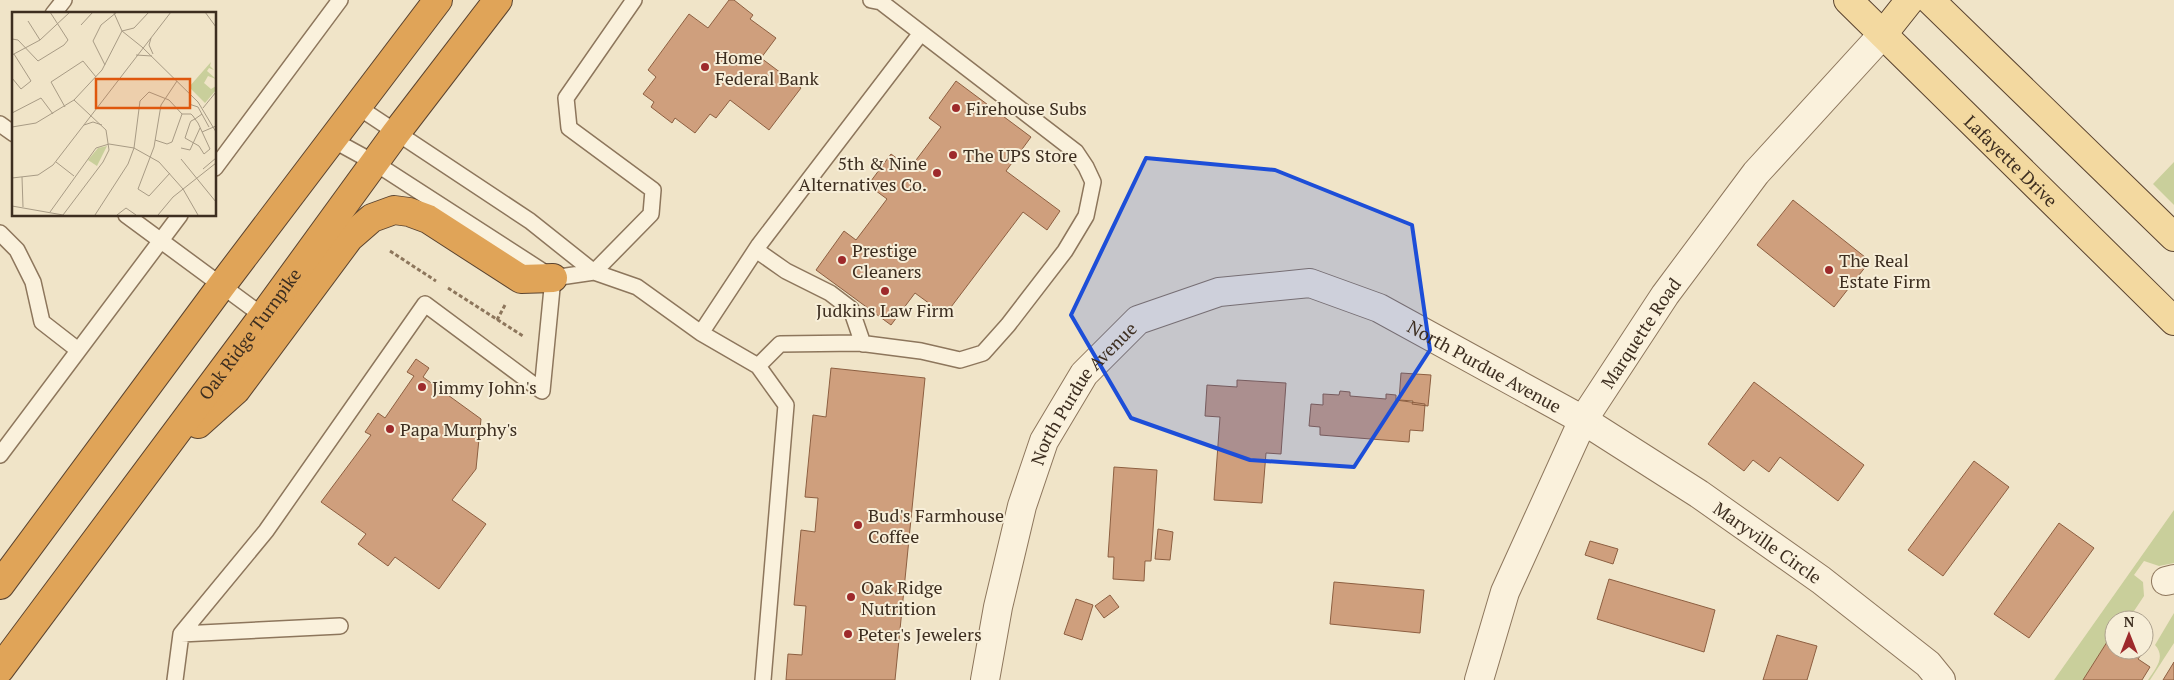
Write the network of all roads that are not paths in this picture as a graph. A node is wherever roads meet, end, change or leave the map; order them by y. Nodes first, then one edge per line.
1 (64, 0) edge
2 (340, 0) edge
3 (438, 0) edge
4 (498, 0) edge
5 (634, 0) edge
6 (871, 0) edge
7 (1848, 0) edge
8 (1910, 0) edge
9 (1930, 0) edge
10 (55, 12) edge
11 (921, 33) junction
12 (1884, 34) junction
13 (358, 107) junction
14 (0, 124) edge
15 (12, 133) edge
16 (396, 133) junction
17 (333, 140) junction
18 (374, 164) junction
19 (216, 167) edge
20 (127, 216) edge
21 (179, 216) edge
22 (0, 234) edge
23 (2174, 237) edge
24 (161, 240) junction
25 (756, 250) junction
26 (594, 272) junction
27 (553, 278) junction
28 (222, 286) junction
29 (264, 316) junction
30 (2174, 321) edge
31 (700, 333) junction
32 (863, 344) junction
33 (78, 350) junction
34 (758, 366) junction
35 (1583, 420) junction
36 (2, 449) edge
37 (150, 467) junction
38 (0, 585) edge
39 (340, 626) dead end
40 (181, 634) junction
41 (4, 655) edge
42 (175, 680) edge
43 (763, 680) edge
44 (985, 680) edge
45 (1479, 680) edge
46 (1941, 680) edge

1 - 10 lane
2 - 19 lane
3 - 13 highway
4 - 16 highway, Oak Ridge Turnpike
5 - 26 lane
6 - 11 lane
7 - 12 main road, Lafayette Drive
8 - 12 main road
9 - 23 main road
11 - 25 lane
11 - 32 lane
12 - 30 main road, Lafayette Drive
12 - 35 street, Marquette Road
13 - 16 lane
13 - 17 highway
14 - 15 lane
16 - 18 highway, Oak Ridge Turnpike
16 - 26 lane
17 - 18 lane
17 - 28 highway
18 - 27 lane
18 - 29 highway, Oak Ridge Turnpike
20 - 24 lane
21 - 24 lane
22 - 33 lane
24 - 28 lane
24 - 33 lane
25 - 31 lane
25 - 32 lane
26 - 27 lane
26 - 31 lane
27 - 37 highway
27 - 40 lane
28 - 29 lane
28 - 38 highway
29 - 37 highway, Oak Ridge Turnpike
31 - 34 lane
32 - 34 lane
33 - 36 lane
34 - 43 lane
35 - 44 street, North Purdue Avenue
35 - 45 street, Marquette Road
35 - 46 street, Maryville Circle
37 - 41 highway, Oak Ridge Turnpike
39 - 40 lane
40 - 42 lane

